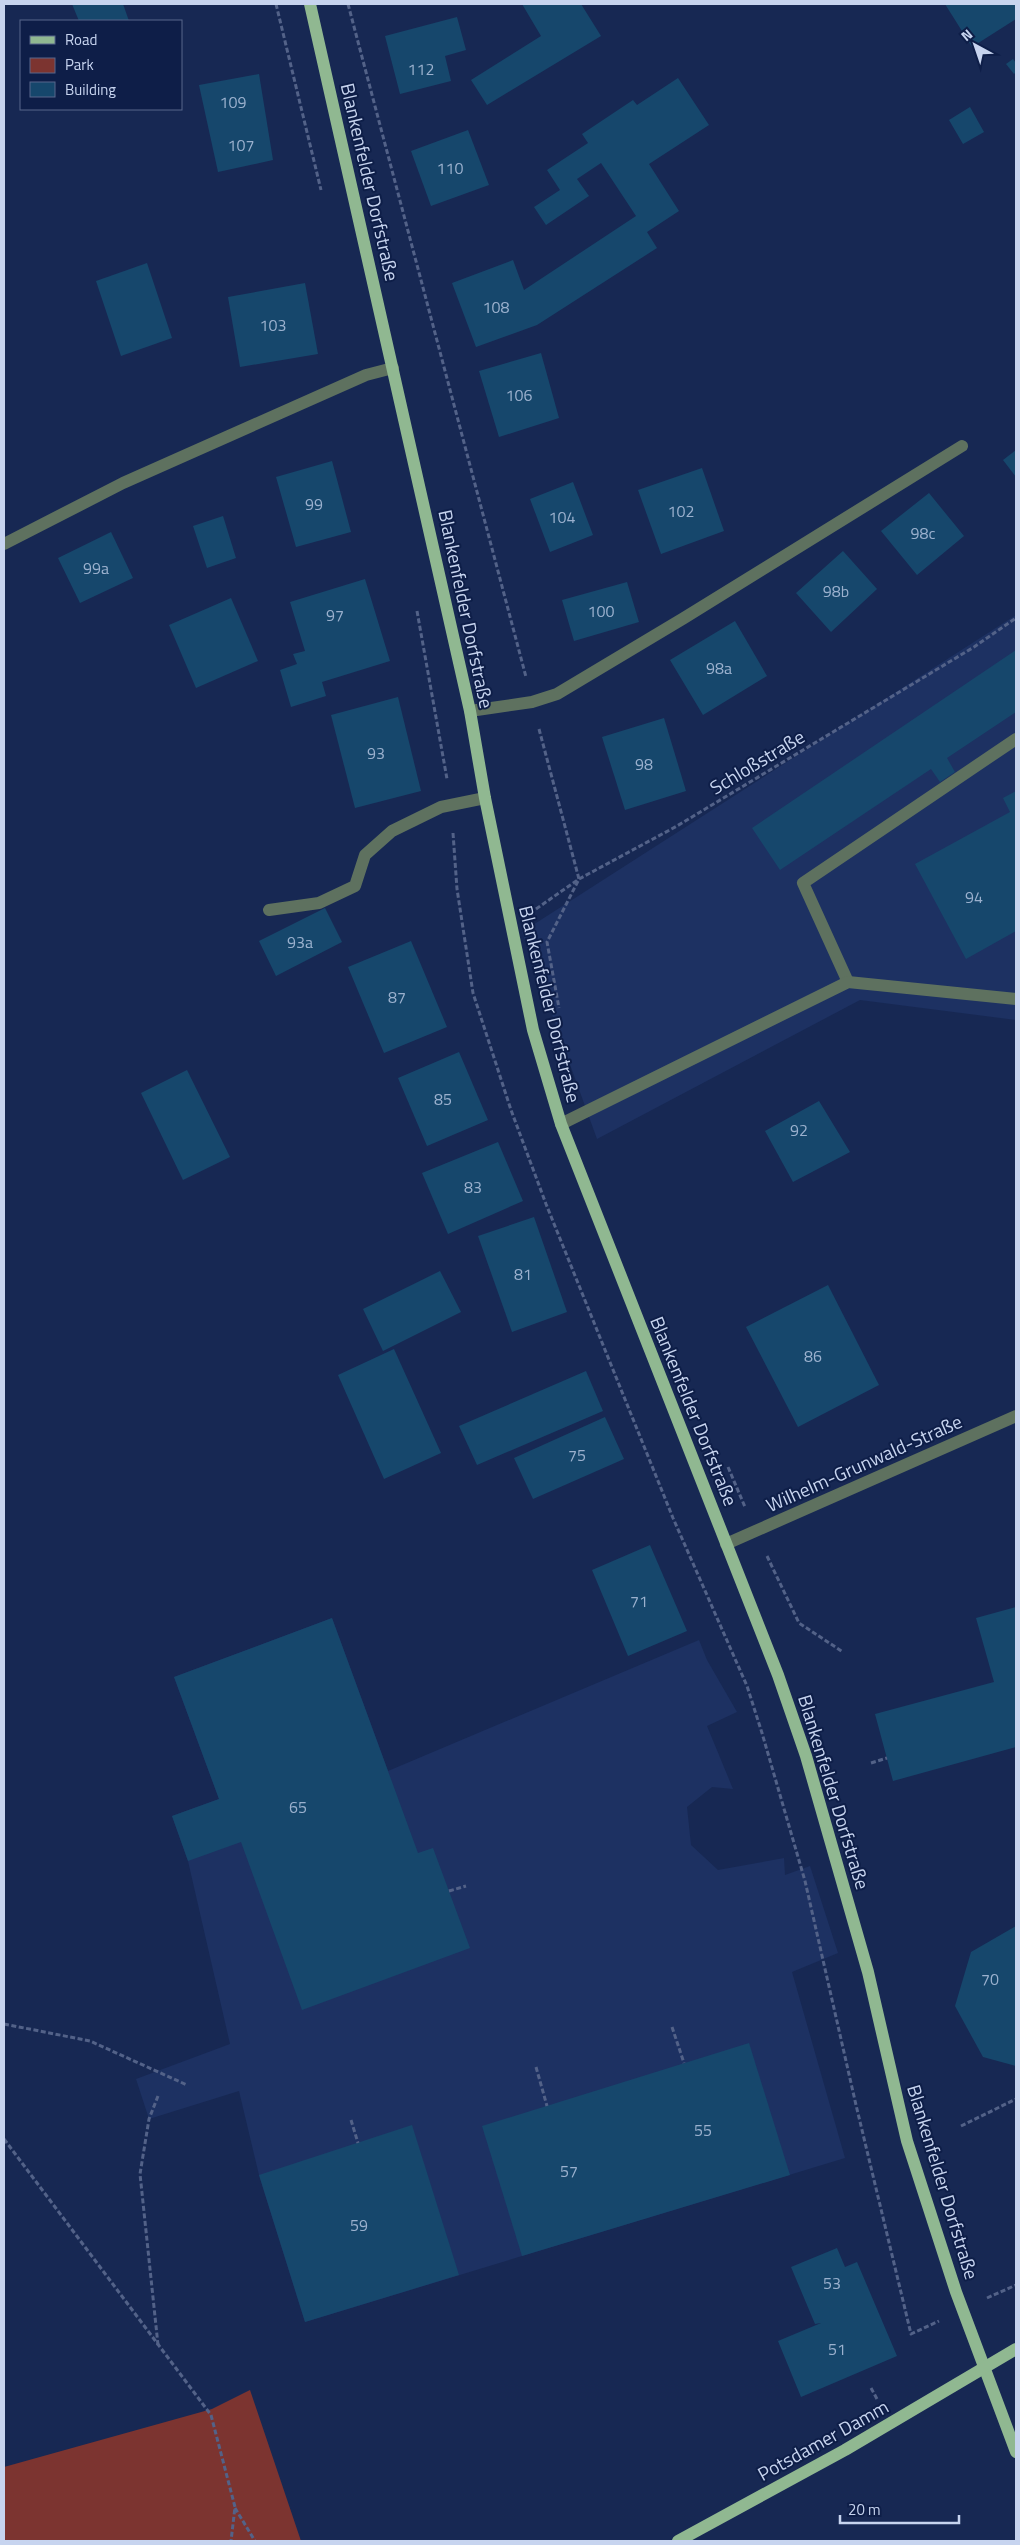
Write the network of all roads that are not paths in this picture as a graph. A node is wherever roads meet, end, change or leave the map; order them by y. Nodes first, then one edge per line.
1 (310, 4) edge
2 (393, 368) junction
3 (962, 446) dead end
4 (4, 544) edge
5 (470, 711) junction
6 (1016, 739) edge
7 (485, 798) junction
8 (269, 910) dead end
9 (848, 982) junction
10 (1016, 999) edge
11 (561, 1124) junction
12 (1016, 1416) edge
13 (726, 1544) junction
14 (1016, 2349) edge
15 (984, 2368) junction
16 (1016, 2452) edge
17 (678, 2541) edge

1 - 2 main road, Blankenfelder Dorfstraße
2 - 4 street
2 - 5 main road, Blankenfelder Dorfstraße
3 - 5 street
5 - 7 main road, Blankenfelder Dorfstraße
6 - 9 street
7 - 8 street
7 - 11 main road, Blankenfelder Dorfstraße
9 - 10 street
9 - 11 street
11 - 13 main road, Blankenfelder Dorfstraße
12 - 13 street, Wilhelm-Grunwald-Straße
13 - 15 main road, Blankenfelder Dorfstraße
14 - 15 main road, Potsdamer Damm
15 - 16 main road, Blankenfelder Dorfstraße
15 - 17 main road, Potsdamer Damm

